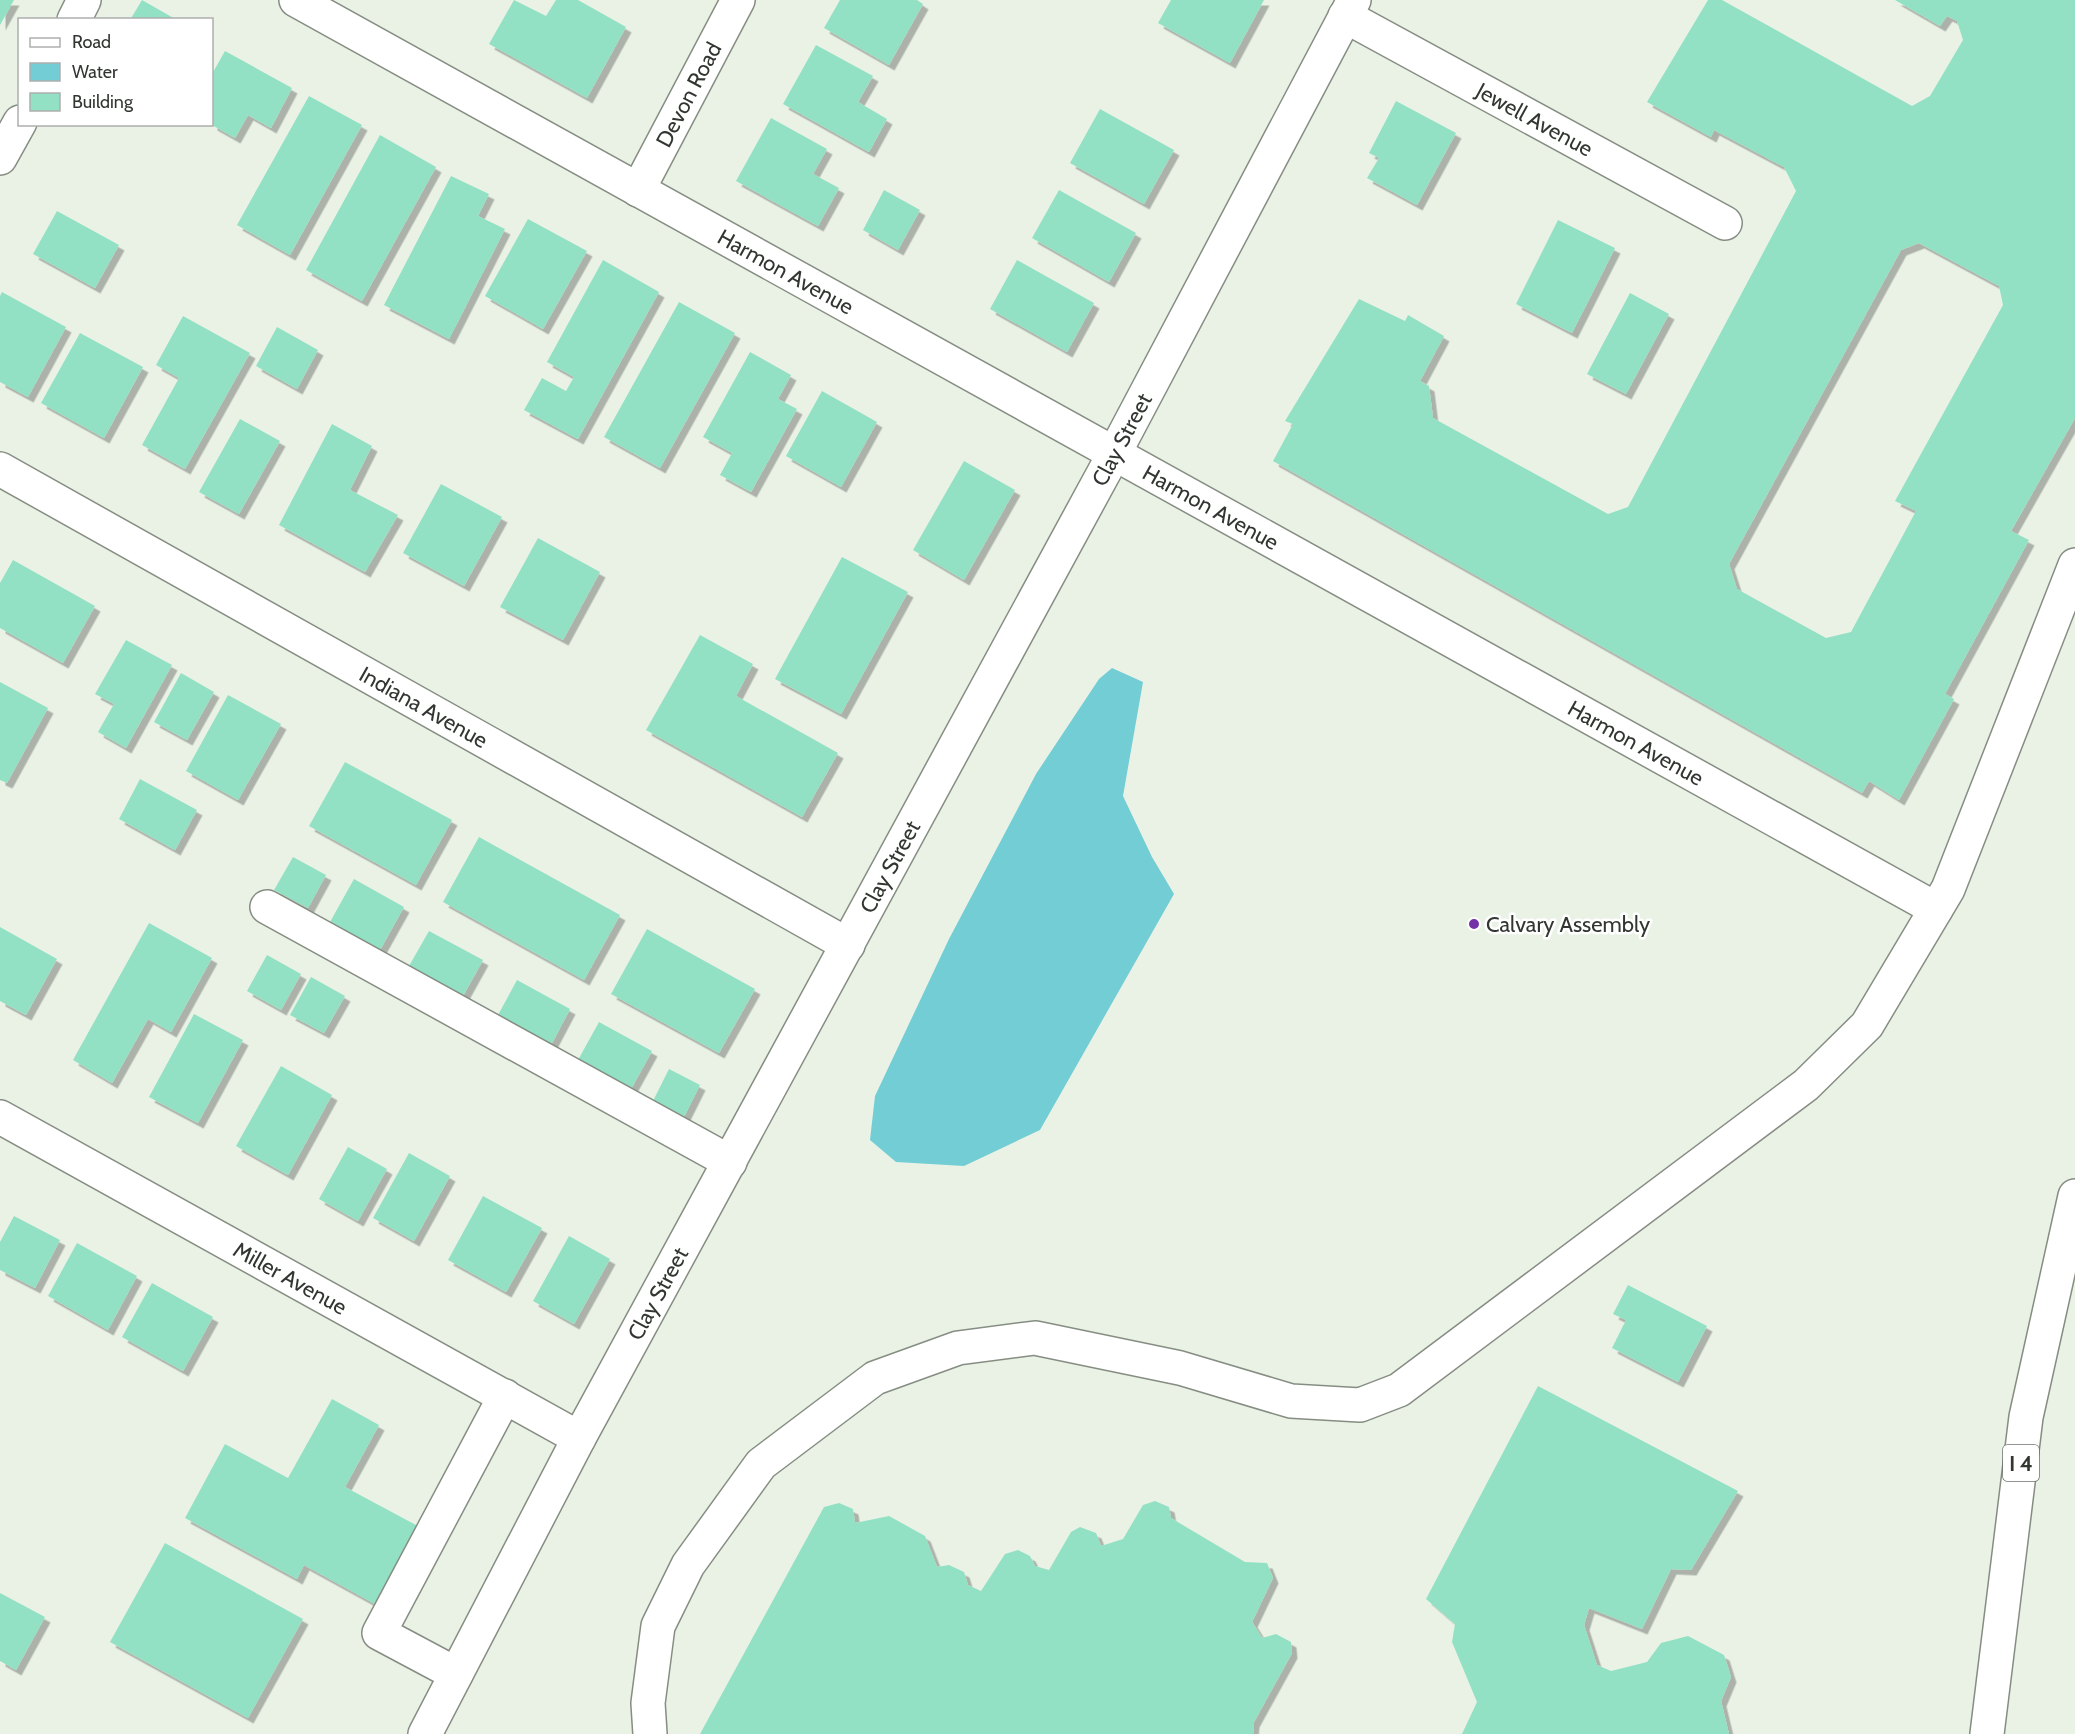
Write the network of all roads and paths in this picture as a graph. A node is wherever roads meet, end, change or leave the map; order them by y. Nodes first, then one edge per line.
1 (84, 0) edge
2 (296, 0) edge
3 (738, 0) edge
4 (1349, 8) edge
5 (75, 18) edge
6 (18, 126) edge
7 (0, 158) edge
8 (638, 190) junction
9 (1725, 223) dead end
10 (1114, 454) junction
11 (0, 469) edge
12 (2075, 566) edge
13 (267, 907) dead end
14 (1936, 909) junction
15 (848, 945) junction
16 (0, 1117) edge
17 (730, 1162) junction
18 (2075, 1196) edge
19 (505, 1396) junction
20 (579, 1438) junction
21 (456, 1674) junction
22 (425, 1734) edge
23 (650, 1734) edge
24 (1988, 1734) edge

1 - 5 main road
2 - 8 main road, Harmon Avenue
3 - 8 main road, Devon Road
4 - 9 main road, Jewell Avenue
4 - 10 main road, Clay Street
6 - 7 main road
8 - 10 main road, Harmon Avenue
10 - 14 main road, Harmon Avenue
10 - 15 main road, Clay Street
11 - 15 main road, Indiana Avenue
12 - 14 main road
13 - 17 main road
14 - 23 main road
15 - 17 main road, Clay Street
16 - 19 main road, Miller Avenue
17 - 20 main road, Clay Street
18 - 24 main road, I 4
19 - 20 main road, Miller Avenue
19 - 21 main road
20 - 21 main road, Clay Street
21 - 22 main road, Clay Street

